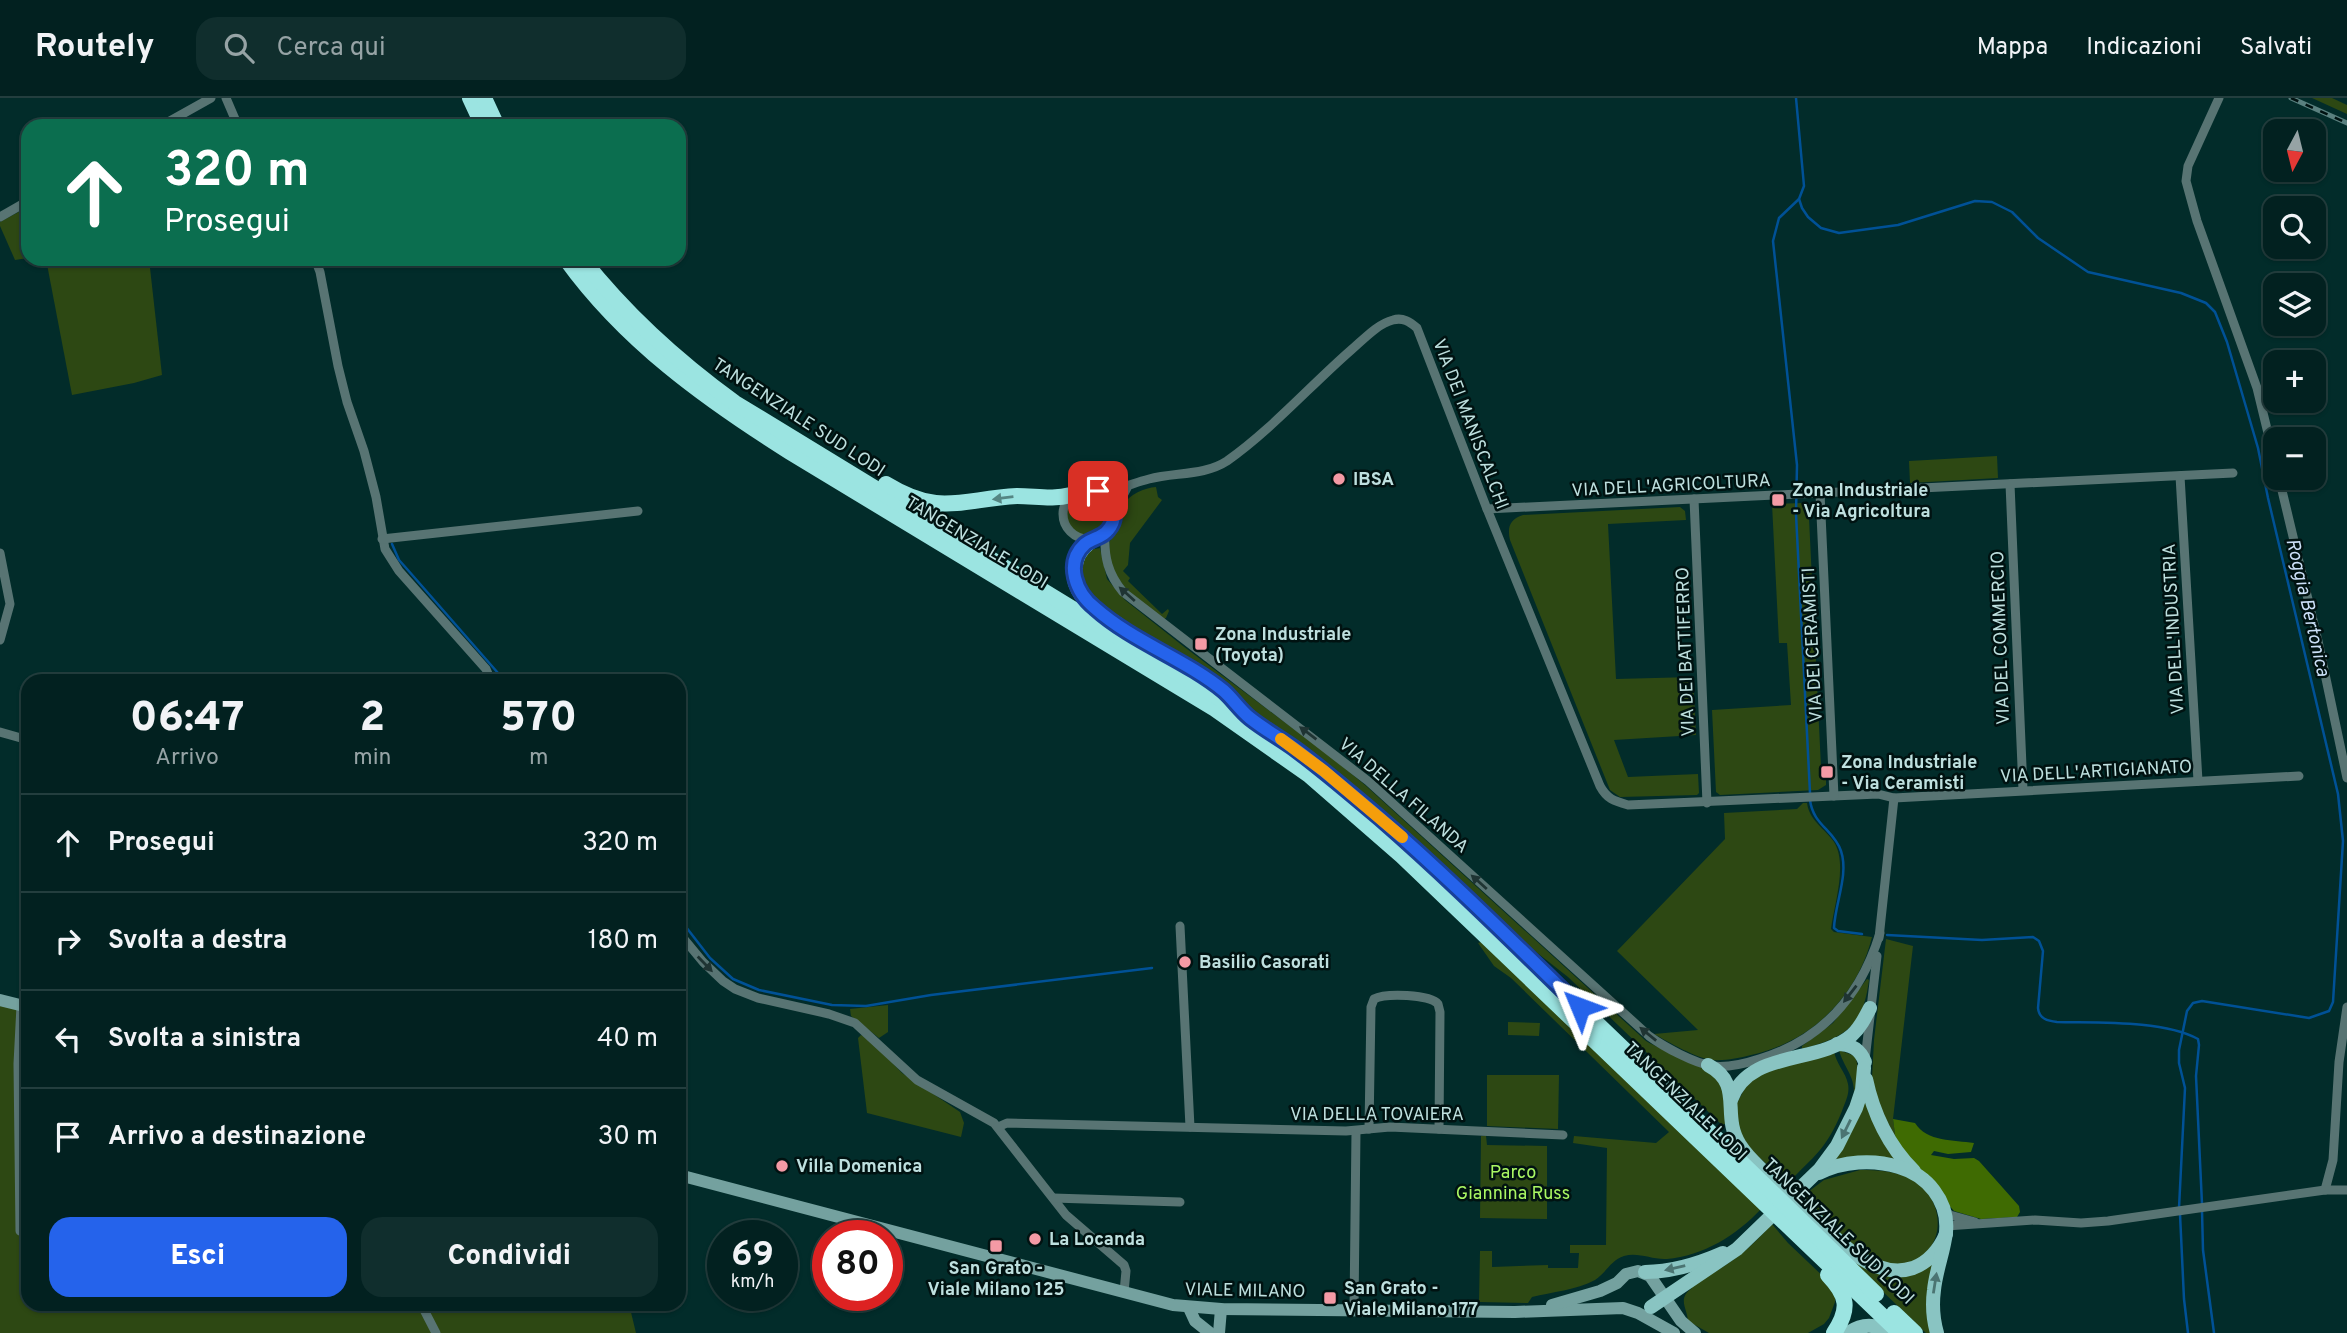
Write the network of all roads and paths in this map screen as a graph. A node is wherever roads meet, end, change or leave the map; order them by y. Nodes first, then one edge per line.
1 (211, 98) edge
2 (226, 98) edge
3 (470, 98) edge
4 (484, 98) edge
5 (2219, 98) edge
6 (174, 119) edge
7 (235, 119) edge
8 (480, 119) edge
9 (494, 119) edge
10 (21, 205) edge
11 (0, 217) edge
12 (318, 266) edge
13 (572, 266) edge
14 (588, 266) edge
15 (2266, 427) edge
16 (775, 428) junction
17 (2233, 473) dead end
18 (2180, 476) junction
19 (2010, 484) junction
20 (1128, 488) junction
21 (2282, 490) edge
22 (1098, 491) junction
23 (1820, 493) junction
24 (1071, 495) junction
25 (1694, 499) junction
26 (1487, 509) junction
27 (638, 510) dead end
28 (1114, 513) junction
29 (1099, 536) junction
30 (382, 539) junction
31 (0, 553) edge
32 (0, 640) edge
33 (488, 674) edge
34 (1248, 716) junction
35 (0, 732) edge
36 (21, 738) edge
37 (2299, 776) dead end
38 (2347, 778) edge
39 (2198, 781) junction
40 (2023, 790) junction
41 (1834, 796) junction
42 (1894, 797) junction
43 (1613, 801) joint
44 (1707, 803) junction
45 (1180, 926) dead end
46 (1880, 933) junction
47 (686, 941) edge
48 (1561, 989) junction
49 (0, 1000) edge
50 (21, 1006) edge
51 (2347, 1007) edge
52 (1870, 1008) junction
53 (21, 1036) edge
54 (1837, 1044) junction
55 (1708, 1065) junction
56 (1864, 1065) junction
57 (1730, 1102) junction
58 (998, 1126) junction
59 (1190, 1127) junction
60 (1369, 1129) junction
61 (1439, 1129) junction
62 (1356, 1131) junction
63 (1563, 1135) dead end
64 (1742, 1149) junction
65 (686, 1177) edge
66 (1920, 1177) junction
67 (1804, 1185) junction
68 (2325, 1190) junction
69 (2347, 1190) edge
70 (1052, 1198) junction
71 (1180, 1202) dead end
72 (1943, 1209) junction
73 (1980, 1223) junction
74 (1946, 1230) junction
75 (20, 1231) dead end
76 (1753, 1235) junction
77 (1808, 1244) junction
78 (1645, 1272) junction
79 (1617, 1283) junction
80 (1841, 1291) junction
81 (1124, 1292) junction
82 (1664, 1296) junction
83 (1189, 1308) junction
84 (1623, 1308) junction
85 (1221, 1309) junction
86 (1354, 1309) junction
87 (1532, 1310) junction
88 (1645, 1310) junction
89 (425, 1311) edge
90 (436, 1333) edge
91 (1210, 1333) edge
92 (1219, 1333) edge
93 (1674, 1333) edge
94 (1695, 1333) edge
95 (1824, 1333) edge
96 (1834, 1333) edge
97 (1848, 1333) edge
98 (1888, 1333) edge
99 (1900, 1333) edge
100 (1915, 1333) edge
101 (1937, 1333) edge

1 - 6 street
2 - 7 street
3 - 8 highway
4 - 9 highway
5 - 15 street
10 - 11 street
12 - 30 street
13 - 77 highway, TANGENZIALE LODI
14 - 16 highway, TANGENZIALE SUD LODI
24 -> 16 highway
16 - 34 highway, TANGENZIALE SUD LODI
17 - 18 street, VIA DELL'AGRICOLTURA
18 - 19 street, VIA DELL'AGRICOLTURA
18 - 39 street, VIA DELL'INDUSTRIA
19 - 23 street, VIA DELL'AGRICOLTURA
19 - 40 street, VIA DEL COMMERCIO
20 - 22 street
20 - 26 street, VIA DEI MANISCALCHI
20 - 28 street
21 - 38 street
22 - 24 street
22 - 28 street
23 - 25 street, VIA DELL'AGRICOLTURA
23 - 41 street, VIA DEI CERAMISTI
24 - 29 street
25 - 26 street, VIA DELL'AGRICOLTURA
25 - 44 street, VIA DEI BATTIFERRO
26 - 43 street, VIA DEI MANISCALCHI
27 - 30 street
28 - 29 street
29 - 34 highway
55 -> 29 street, VIA DELLA FILANDA
30 - 33 street
31 - 32 street
34 - 48 highway, TANGENZIALE SUD LODI
35 - 36 street
37 - 39 street, VIA DELL'ARTIGIANATO
39 - 40 street, VIA DELL'ARTIGIANATO
40 - 42 street, VIA DELL'ARTIGIANATO
41 - 42 street, VIA DELL'ARTIGIANATO
41 - 44 street, VIA DELL'ARTIGIANATO
42 - 46 street
43 - 44 street, VIA DELL'ARTIGIANATO
45 - 59 street
46 - 52 street
46 -> 55 street
47 -> 58 street
48 - 64 highway
48 - 100 highway, TANGENZIALE SUD LODI
49 - 50 street
51 - 68 street
52 - 54 main road
52 - 56 street
53 - 75 street
54 - 56 main road
54 - 57 main road
55 - 57 main road
56 - 66 main road
56 -> 67 main road
57 - 64 main road
58 - 59 street, VIA DELLA TOVAIERA
58 - 70 street
59 - 62 street, VIA DELLA TOVAIERA
60 - 61 street, VIA DELLA TOVAIERA
60 - 61 street
60 - 62 street, VIA DELLA TOVAIERA
61 - 63 street, VIA DELLA TOVAIERA
62 - 86 street
64 - 74 main road
65 - 81 street, VIALE MILANO
66 - 67 main road
66 - 72 main road
67 - 76 main road
68 - 69 street
68 - 73 street
70 - 71 street
70 - 81 street
72 - 73 street
72 - 74 main road
73 - 74 street
101 -> 74 main road
76 -> 78 main road
76 - 82 main road
77 - 80 highway
77 - 99 highway, TANGENZIALE LODI
78 - 79 street
78 - 82 street
79 - 84 street
79 - 87 street
80 - 95 highway
80 - 96 highway
81 - 83 street, VIALE MILANO
82 - 88 main road
82 - 94 street
83 - 85 street, VIALE MILANO
83 - 91 street
84 - 87 street
84 - 88 street
85 - 86 street, VIALE MILANO
85 - 92 street
86 - 87 street, VIALE MILANO
88 - 93 street
89 - 90 street
97 - 98 main road

